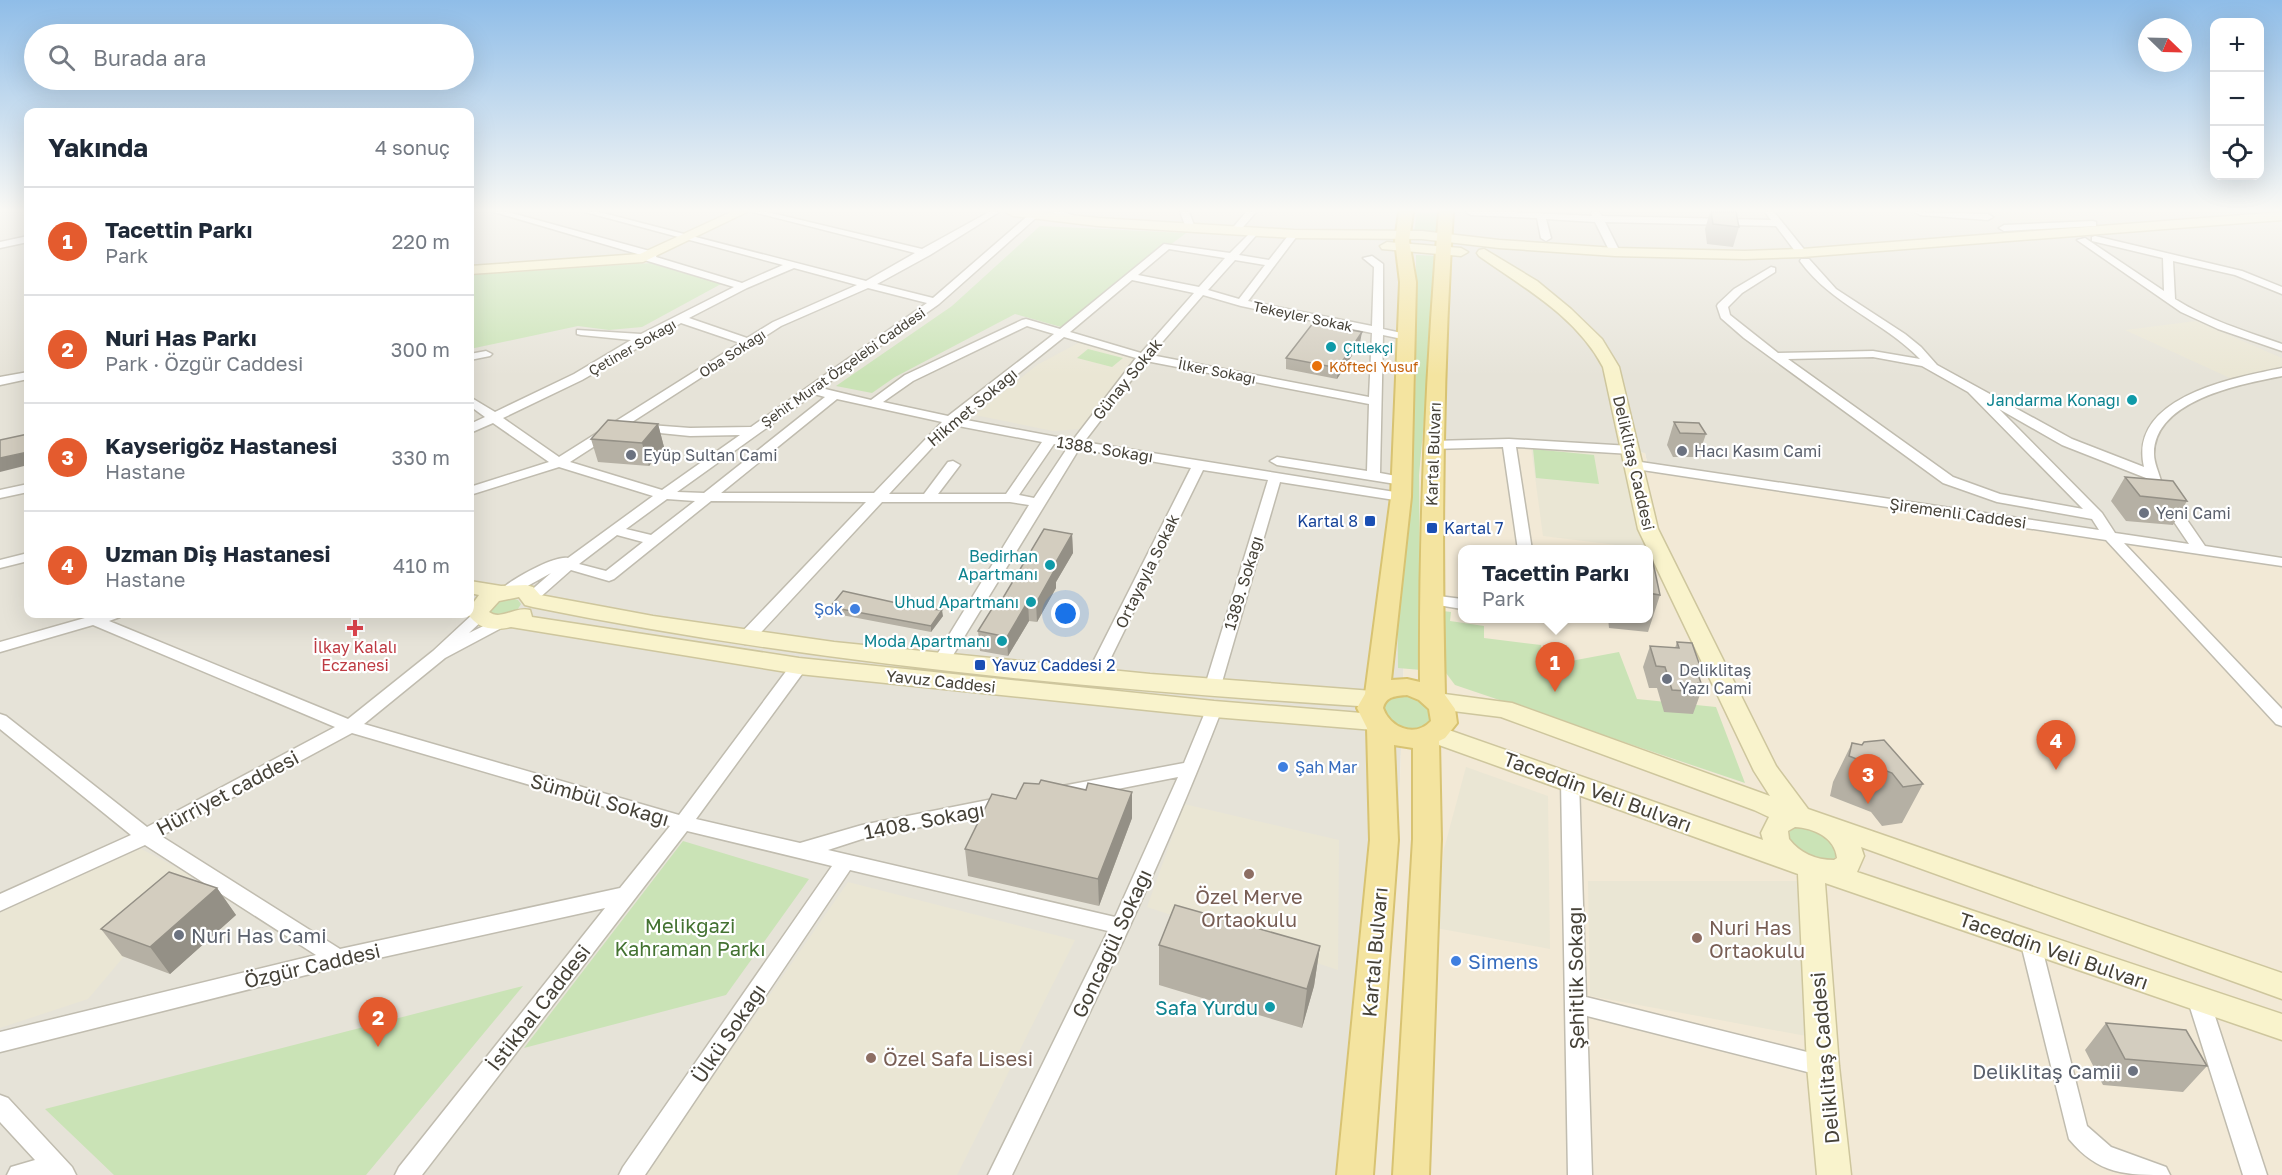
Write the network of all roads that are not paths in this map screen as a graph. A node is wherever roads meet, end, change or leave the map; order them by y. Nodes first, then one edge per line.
1 (520, 267) edge
2 (683, 267) edge
3 (788, 267) edge
4 (806, 267) edge
5 (900, 267) edge
6 (975, 267) edge
7 (1141, 267) edge
8 (1223, 267) edge
9 (1269, 267) edge
10 (1379, 267) edge
11 (1406, 267) edge
12 (1443, 267) edge
13 (1504, 267) edge
14 (1525, 267) edge
15 (1810, 267) edge
16 (2132, 267) edge
17 (2168, 267) edge
18 (2213, 267) edge
19 (474, 270) edge
20 (1771, 270) dead end
21 (1129, 276) junction
22 (870, 283) junction
23 (1532, 284) junction
24 (743, 286) junction
25 (1202, 291) junction
26 (2282, 291) edge
27 (2170, 300) junction
28 (935, 302) junction
29 (1241, 303) junction
30 (681, 319) junction
31 (1377, 331) junction
32 (580, 332) dead end
33 (1062, 333) junction
34 (644, 338) junction
35 (1407, 338) junction
36 (748, 342) junction
37 (2282, 348) edge
38 (486, 354) dead end
39 (474, 356) edge
40 (1777, 356) junction
41 (1144, 357) junction
42 (1934, 366) junction
43 (2282, 372) edge
44 (24, 377) edge
45 (0, 381) edge
46 (1971, 388) junction
47 (812, 390) junction
48 (835, 395) junction
49 (1375, 402) junction
50 (474, 404) edge
51 (873, 404) junction
52 (495, 418) junction
53 (950, 421) junction
54 (619, 426) junction
55 (474, 427) edge
56 (752, 431) junction
57 (1050, 440) junction
58 (1509, 443) junction
59 (1076, 445) junction
60 (1432, 445) junction
61 (1632, 458) junction
62 (1277, 461) dead end
63 (560, 463) junction
64 (953, 465) dead end
65 (1199, 465) junction
66 (2152, 475) junction
67 (1373, 476) junction
68 (1275, 478) junction
69 (24, 489) edge
70 (1402, 489) junction
71 (474, 490) edge
72 (0, 494) edge
73 (663, 495) junction
74 (882, 496) junction
75 (707, 497) junction
76 (928, 497) junction
77 (1010, 498) junction
78 (1039, 503) junction
79 (2097, 516) junction
80 (614, 530) junction
81 (2109, 535) junction
82 (653, 540) junction
83 (1524, 545) edge
84 (2200, 549) junction
85 (585, 550) junction
86 (24, 558) edge
87 (2282, 562) edge
88 (0, 564) edge
89 (568, 565) junction
90 (474, 588) edge
91 (505, 592) junction
92 (532, 599) junction
93 (1431, 600) junction
94 (1458, 603) edge
95 (476, 613) edge
96 (104, 618) edge
97 (472, 618) edge
98 (96, 621) junction
99 (506, 621) junction
100 (745, 639) junction
101 (0, 646) edge
102 (439, 655) junction
103 (942, 661) junction
104 (799, 666) junction
105 (1094, 676) junction
106 (1213, 699) junction
107 (1435, 699) junction
108 (1376, 711) junction
109 (0, 720) edge
110 (2282, 720) edge
111 (350, 726) junction
112 (1430, 735) junction
113 (1192, 768) junction
114 (1570, 781) junction
115 (1044, 796) edge
116 (1021, 801) edge
117 (1796, 817) junction
118 (682, 823) junction
119 (1829, 825) junction
120 (146, 836) junction
121 (798, 851) junction
122 (845, 862) junction
123 (1811, 868) junction
124 (626, 896) junction
125 (0, 903) edge
126 (1120, 926) junction
127 (2030, 940) junction
128 (338, 958) junction
129 (2282, 986) edge
130 (2199, 1001) junction
131 (1575, 1004) junction
132 (2282, 1027) edge
133 (0, 1041) edge
134 (1823, 1066) junction
135 (0, 1106) edge
136 (60, 1171) edge
137 (19, 1175) edge
138 (407, 1175) edge
139 (631, 1175) edge
140 (1000, 1175) edge
141 (1355, 1175) edge
142 (1411, 1175) edge
143 (1580, 1175) edge
144 (1834, 1175) edge
145 (2157, 1175) edge
146 (2255, 1175) edge

1 - 19 street
2 - 24 street
3 - 24 street, Çetiner Sokağı
4 - 22 street
5 - 22 street, Oba Sokağı
6 - 28 street, Şehit Murat Özçelebi Caddesi
7 - 21 street, Hikmet Sokağı
8 - 25 street, Günay Sokak
9 - 29 street
10 - 31 street
11 - 35 main road, Kartal Bulvarı
12 - 60 main road, Kartal Bulvarı
13 - 23 street, Deliklitaş Caddesi
14 - 23 street, Deliklitaş Caddesi
15 - 42 street
16 - 27 street
17 - 27 street
18 - 26 street
20 - 40 street
21 - 25 street, Tekeyler Sokak
21 - 33 street, Hikmet Sokağı
22 - 28 street
22 - 36 street, Oba Sokağı
23 - 61 street, Deliklitaş Caddesi
24 - 30 street, Çetiner Sokağı
25 - 29 street, Tekeyler Sokak
25 - 41 street, Günay Sokak
27 - 37 street
28 - 47 street, Şehit Murat Özçelebi Caddesi
29 - 31 street, Tekeyler Sokak
30 - 34 street, Çetiner Sokağı
30 - 36 street
31 - 35 street, Tekeyler Sokak
31 - 49 street
32 - 34 street
33 - 41 street, İlker Sokağı
33 - 51 street, İlker Sokağı
33 - 53 street, Hikmet Sokağı
34 - 52 street, Çetiner Sokağı
35 - 70 main road, Kartal Bulvarı
36 - 54 street, Oba Sokağı
38 - 39 street
40 - 42 street
40 - 79 street
41 - 49 street, İlker Sokağı
41 - 59 street, Günay Sokak
42 - 46 street
43 - 66 street
44 - 45 street
46 - 66 street
46 - 79 street
47 - 48 street, 1388. Sokağı
47 - 56 street, Şehit Murat Özçelebi Caddesi
48 - 51 street, 1388. Sokağı
48 - 75 street
49 - 67 street
50 - 52 street
51 - 53 street, 1388. Sokağı
52 - 55 street, Çetiner Sokağı
52 - 63 street
53 - 57 street, 1388. Sokağı
53 - 74 street, Hikmet Sokağı
54 - 56 street
54 - 63 street, Oba Sokağı
56 - 73 street, Şehit Murat Özçelebi Caddesi
57 - 59 street, 1388. Sokağı
57 - 77 street
58 - 60 street, Şiremenli Caddesi
58 - 61 street, Şiremenli Caddesi
58 - 83 street
59 - 65 street, 1388. Sokağı
59 - 78 street, Günay Sokak
60 - 93 main road, Kartal Bulvarı
61 - 81 street, Şiremenli Caddesi
61 - 117 street, Deliklitaş Caddesi
62 - 67 street
63 - 71 street, Oba Sokağı
63 - 73 street
64 - 76 street
65 - 68 street, 1388. Sokağı
65 - 105 street, Ortayayla Sokak
66 - 84 street
67 - 70 street
68 - 70 street, 1388. Sokağı
68 - 106 street, 1389. Sokağı
69 - 72 street
70 - 108 main road, Kartal Bulvarı
73 - 75 street
73 - 80 street, Şehit Murat Özçelebi Caddesi
74 - 75 street
74 - 76 street
74 - 100 street, Hikmet Sokağı
75 - 82 street
76 - 77 street
77 - 78 street
78 - 103 street, Günay Sokak
79 - 81 street
80 - 82 street
80 - 85 street, Şehit Murat Özçelebi Caddesi
81 - 84 street, Şiremenli Caddesi
81 - 110 street
82 - 89 street
84 - 87 street, Şiremenli Caddesi
85 - 89 street, Şehit Murat Özçelebi Caddesi
85 - 91 street, Şehit Murat Özçelebi Caddesi
86 - 88 street
89 - 92 street, Şehit Murat Özçelebi Caddesi
90 - 91 street
91 - 92 street, Yavuz Caddesi
91 - 95 street
92 - 99 street
92 - 100 street, Yavuz Caddesi
93 - 94 street
93 - 107 main road, Kartal Bulvarı
95 - 99 street, Yavuz Caddesi
96 - 98 street
97 - 102 street, Hürriyet caddesi
98 - 101 street
98 - 111 street, Sümbül Sokağı
99 - 102 street, Hürriyet caddesi
99 - 104 street, Yavuz Caddesi
100 - 103 street, Yavuz Caddesi
102 - 111 street, Hürriyet caddesi
103 - 105 street, Yavuz Caddesi
104 - 106 street, Yavuz Caddesi
104 - 118 street, İstikbal Caddesi
105 - 106 street, Yavuz Caddesi
106 - 108 street, Yavuz Caddesi
106 - 113 street, Goncagül Sokağı
107 - 108 main road
107 - 112 main road
107 - 117 street
108 - 112 main road
108 - 141 main road, Kartal Bulvarı
109 - 120 street
111 - 118 street, Sümbül Sokağı
111 - 120 street, Hürriyet caddesi
112 - 114 street, Taceddin Veli Bulvarı
112 - 142 main road
113 - 115 street
113 - 126 street, Goncagül Sokağı
114 - 123 street, Taceddin Veli Bulvarı
114 - 131 street, Şehitlik Sokağı
116 - 121 street, 1408. Sokağı
117 - 119 street
117 - 123 street
118 - 121 street, Sümbül Sokağı
118 - 124 street, İstikbal Caddesi
119 - 123 street
119 - 129 street
120 - 125 street, Hürriyet caddesi
120 - 128 street
121 - 122 street, Sümbül Sokağı
122 - 126 street, Sümbül Sokağı
122 - 139 street, Ülkü Sokağı
123 - 127 street, Taceddin Veli Bulvarı
123 - 134 street, Deliklitaş Caddesi
124 - 128 street, Özgür Caddesi
124 - 138 street, İstikbal Caddesi
126 - 140 street, Goncagül Sokağı
127 - 130 street, Taceddin Veli Bulvarı
127 - 145 street
128 - 133 street, Özgür Caddesi
130 - 132 street, Taceddin Veli Bulvarı
130 - 146 street
131 - 134 street
131 - 143 street, Şehitlik Sokağı
134 - 144 street, Deliklitaş Caddesi
135 - 136 street
136 - 137 street

